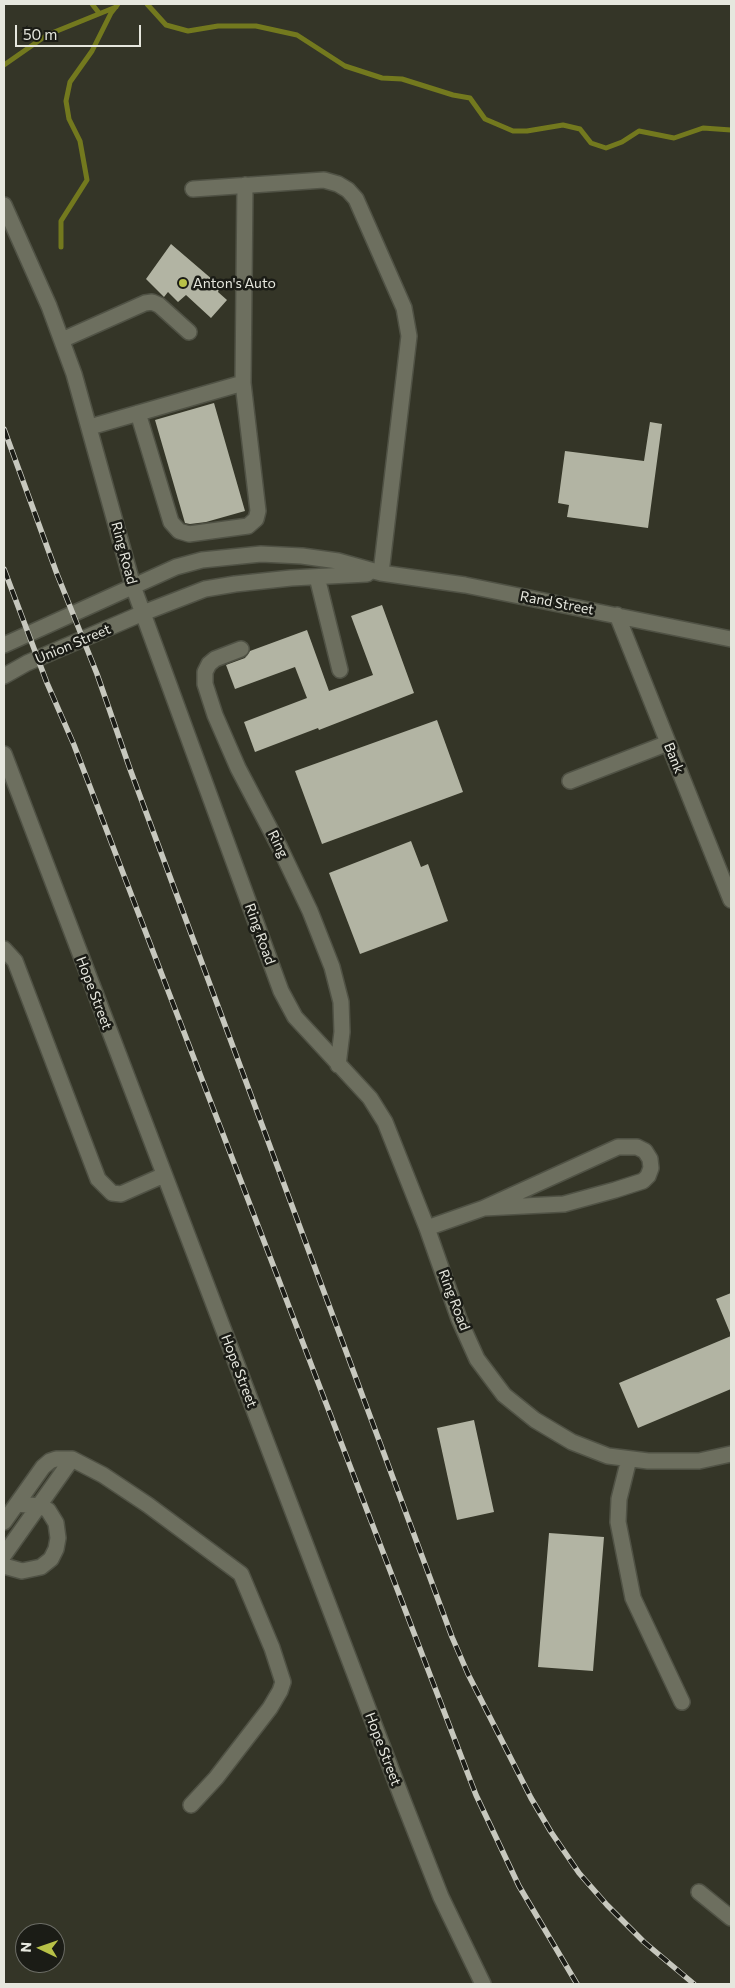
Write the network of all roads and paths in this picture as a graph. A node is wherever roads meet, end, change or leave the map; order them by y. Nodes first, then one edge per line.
1 (245, 185) junction
2 (193, 189) dead end
3 (4, 205) edge
4 (189, 332) dead end
5 (62, 340) junction
6 (243, 383) junction
7 (138, 413) junction
8 (90, 427) junction
9 (381, 573) junction
10 (317, 577) junction
11 (133, 586) junction
12 (143, 613) junction
13 (617, 615) junction
14 (731, 638) edge
15 (4, 645) edge
16 (241, 649) dead end
17 (340, 670) dead end
18 (4, 676) edge
19 (668, 743) junction
20 (4, 754) edge
21 (570, 781) dead end
22 (731, 900) edge
23 (4, 949) edge
24 (338, 1065) junction
25 (164, 1175) junction
26 (484, 1208) junction
27 (427, 1228) junction
28 (731, 1454) edge
29 (72, 1459) junction
30 (629, 1459) junction
31 (17, 1504) junction
32 (39, 1506) junction
33 (4, 1522) edge
34 (4, 1555) edge
35 (4, 1566) edge
36 (682, 1702) dead end
37 (191, 1805) dead end
38 (699, 1892) dead end
39 (731, 1918) edge
40 (483, 1984) edge

1 - 2 street
1 - 6 street
1 - 9 street
3 - 5 street, Ring Road
4 - 5 street
5 - 8 street, Ring Road
6 - 7 street
6 - 7 street
7 - 8 street
8 - 11 street, Ring Road
9 - 10 street, Rand Street
9 - 11 street, Rand Street
9 - 13 street, Rand Street
10 - 12 street, Rand Street
10 - 17 street
11 - 12 street, Ring Road
11 - 15 street, Union Street
12 - 18 street, Union Street
12 - 24 street, Ring Road
13 - 14 street, Rand Street
13 - 19 street, Bank
16 - 24 street, Ring
19 - 21 street
19 - 22 street, Bank
20 - 25 street, Hope Street
23 - 25 street
24 - 27 street, Ring Road
25 - 40 street, Hope Street
26 - 26 street
26 - 27 street
27 - 30 street, Ring Road
28 - 30 street, Ring Road
29 - 31 street
29 - 32 street
29 - 37 street
30 - 36 street
31 - 32 street
31 - 33 street
32 - 34 street
32 - 35 street
38 - 39 street

